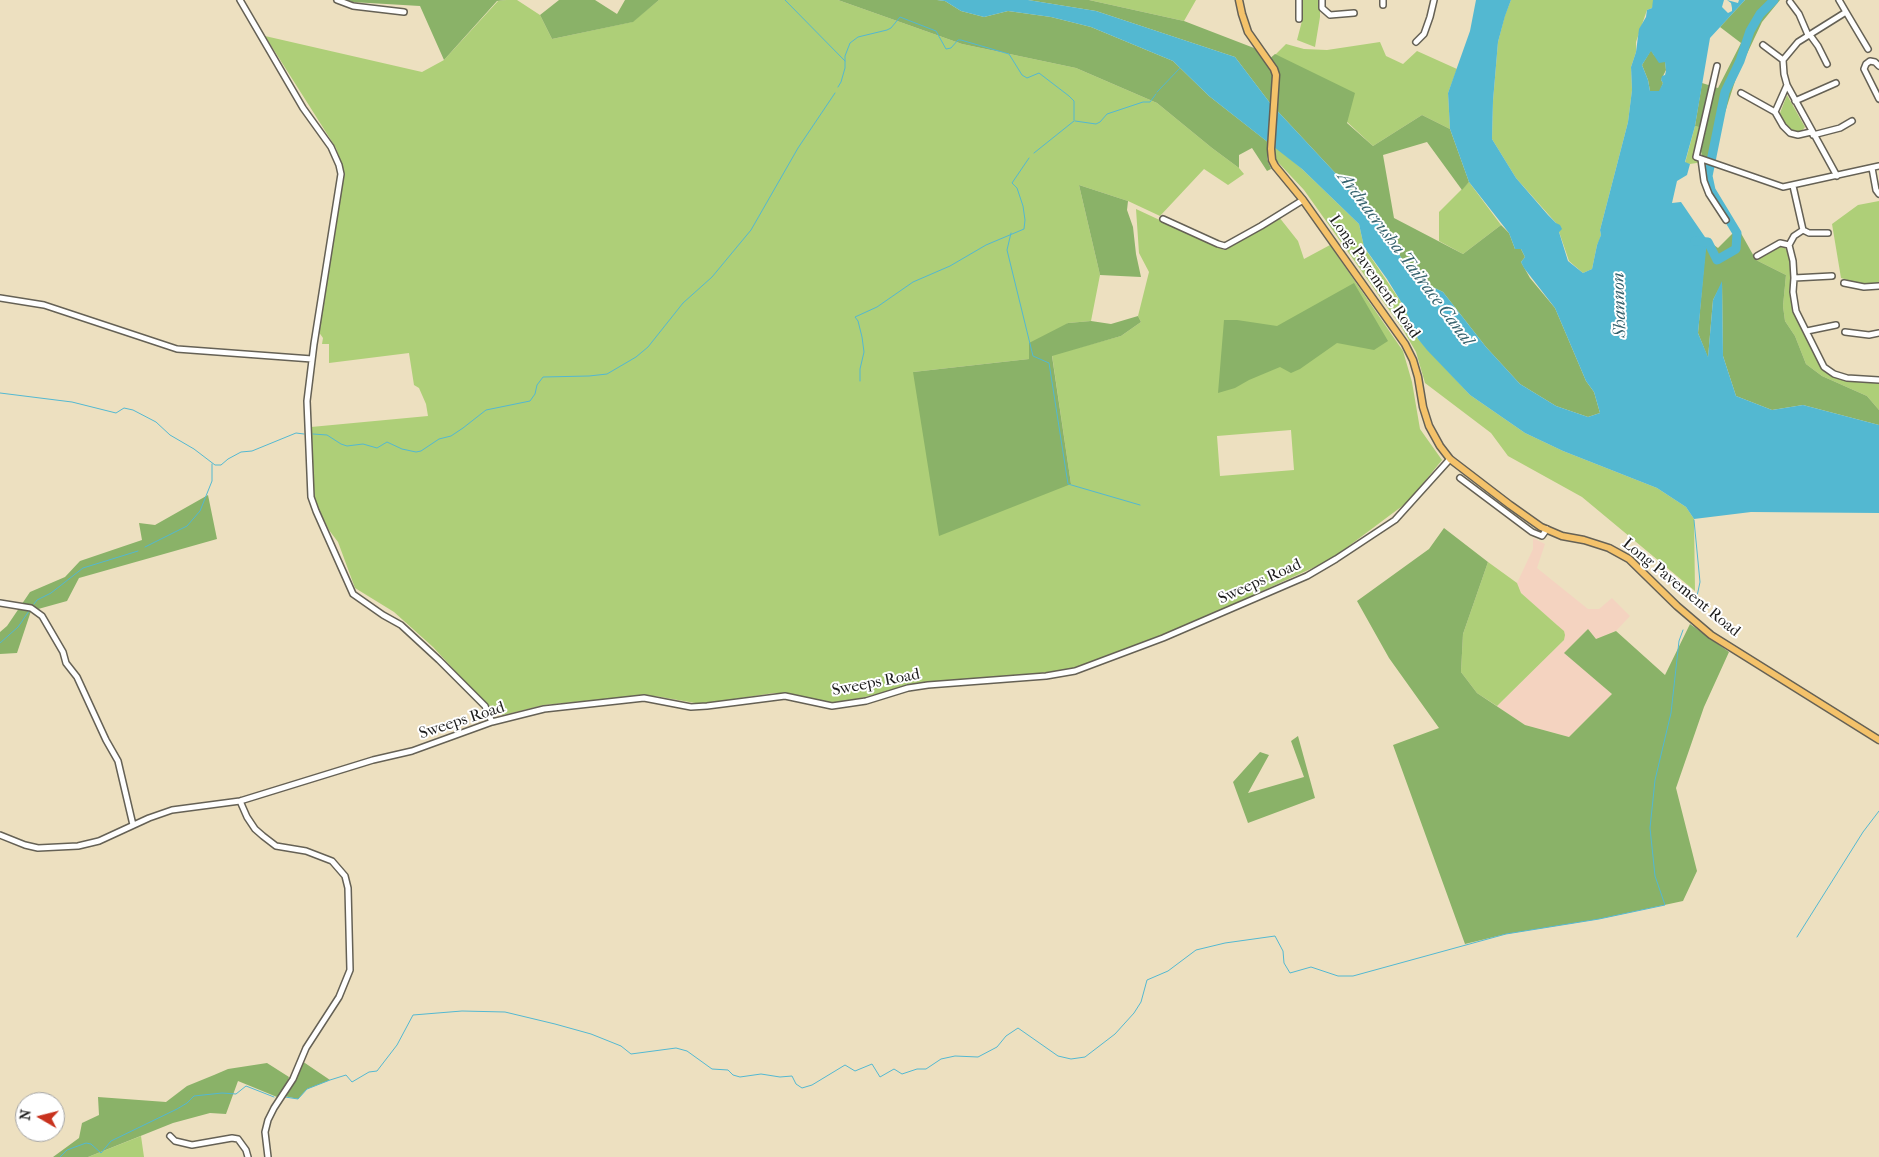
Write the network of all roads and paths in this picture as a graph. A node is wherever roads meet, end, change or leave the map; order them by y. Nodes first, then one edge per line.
1 (240, 0) edge
2 (337, 0) edge
3 (1239, 0) edge
4 (1299, 0) edge
5 (1322, 0) edge
6 (1434, 0) edge
7 (1839, 0) edge
8 (1790, 2) dead end
9 (404, 12) dead end
10 (1846, 12) junction
11 (1354, 13) dead end
12 (1299, 19) dead end
13 (1809, 35) junction
14 (1416, 42) dead end
15 (1763, 45) dead end
16 (1868, 49) dead end
17 (1783, 60) junction
18 (1826, 64) dead end
19 (1717, 66) dead end
20 (1879, 66) edge
21 (1836, 83) dead end
22 (1787, 85) junction
23 (1741, 93) dead end
24 (1879, 98) edge
25 (1795, 101) junction
26 (1775, 112) junction
27 (1852, 121) dead end
28 (1812, 133) junction
29 (1701, 158) junction
30 (1879, 166) edge
31 (1872, 168) junction
32 (1837, 176) junction
33 (1793, 186) junction
34 (1879, 194) edge
35 (1303, 200) junction
36 (1163, 219) dead end
37 (1726, 220) dead end
38 (1803, 230) junction
39 (1828, 233) dead end
40 (1789, 245) junction
41 (1757, 256) dead end
42 (1832, 276) dead end
43 (1794, 278) junction
44 (1844, 283) dead end
45 (1879, 286) edge
46 (0, 298) edge
47 (1836, 325) dead end
48 (1807, 331) junction
49 (1845, 332) dead end
50 (1879, 333) edge
51 (312, 359) junction
52 (1879, 380) edge
53 (1450, 459) junction
54 (1460, 478) dead end
55 (1546, 529) junction
56 (0, 603) edge
57 (492, 722) junction
58 (1879, 740) edge
59 (240, 801) junction
60 (133, 825) junction
61 (0, 835) edge
62 (170, 1136) dead end
63 (248, 1157) edge
64 (268, 1157) edge

1 - 51 street
2 - 9 street
3 - 35 main road, Long Pavement Road
4 - 12 street
5 - 11 street
6 - 14 street
7 - 10 street
8 - 13 street
10 - 13 street
10 - 16 street
13 - 17 street
13 - 18 street
15 - 17 street
17 - 22 street
19 - 29 street
20 - 24 street
21 - 25 street
22 - 25 street
22 - 26 street
23 - 26 street
25 - 28 street
26 - 28 street
27 - 28 street
28 - 32 street
29 - 33 street
29 - 37 street
30 - 31 street
31 - 32 street
31 - 34 street
32 - 33 street
33 - 38 street
35 - 36 street
35 - 53 main road, Long Pavement Road
38 - 39 street
38 - 40 street
40 - 41 street
40 - 43 street
42 - 43 street
43 - 48 street
44 - 45 street
46 - 51 street
47 - 48 street
48 - 52 street
49 - 50 street
51 - 57 street
53 - 55 main road, Long Pavement Road
53 - 57 street, Sweeps Road
54 - 55 street
55 - 58 main road, Long Pavement Road
56 - 60 street
57 - 59 street, Sweeps Road
59 - 60 street, Sweeps Road
59 - 64 street
60 - 61 street, Sweeps Road
62 - 63 street

